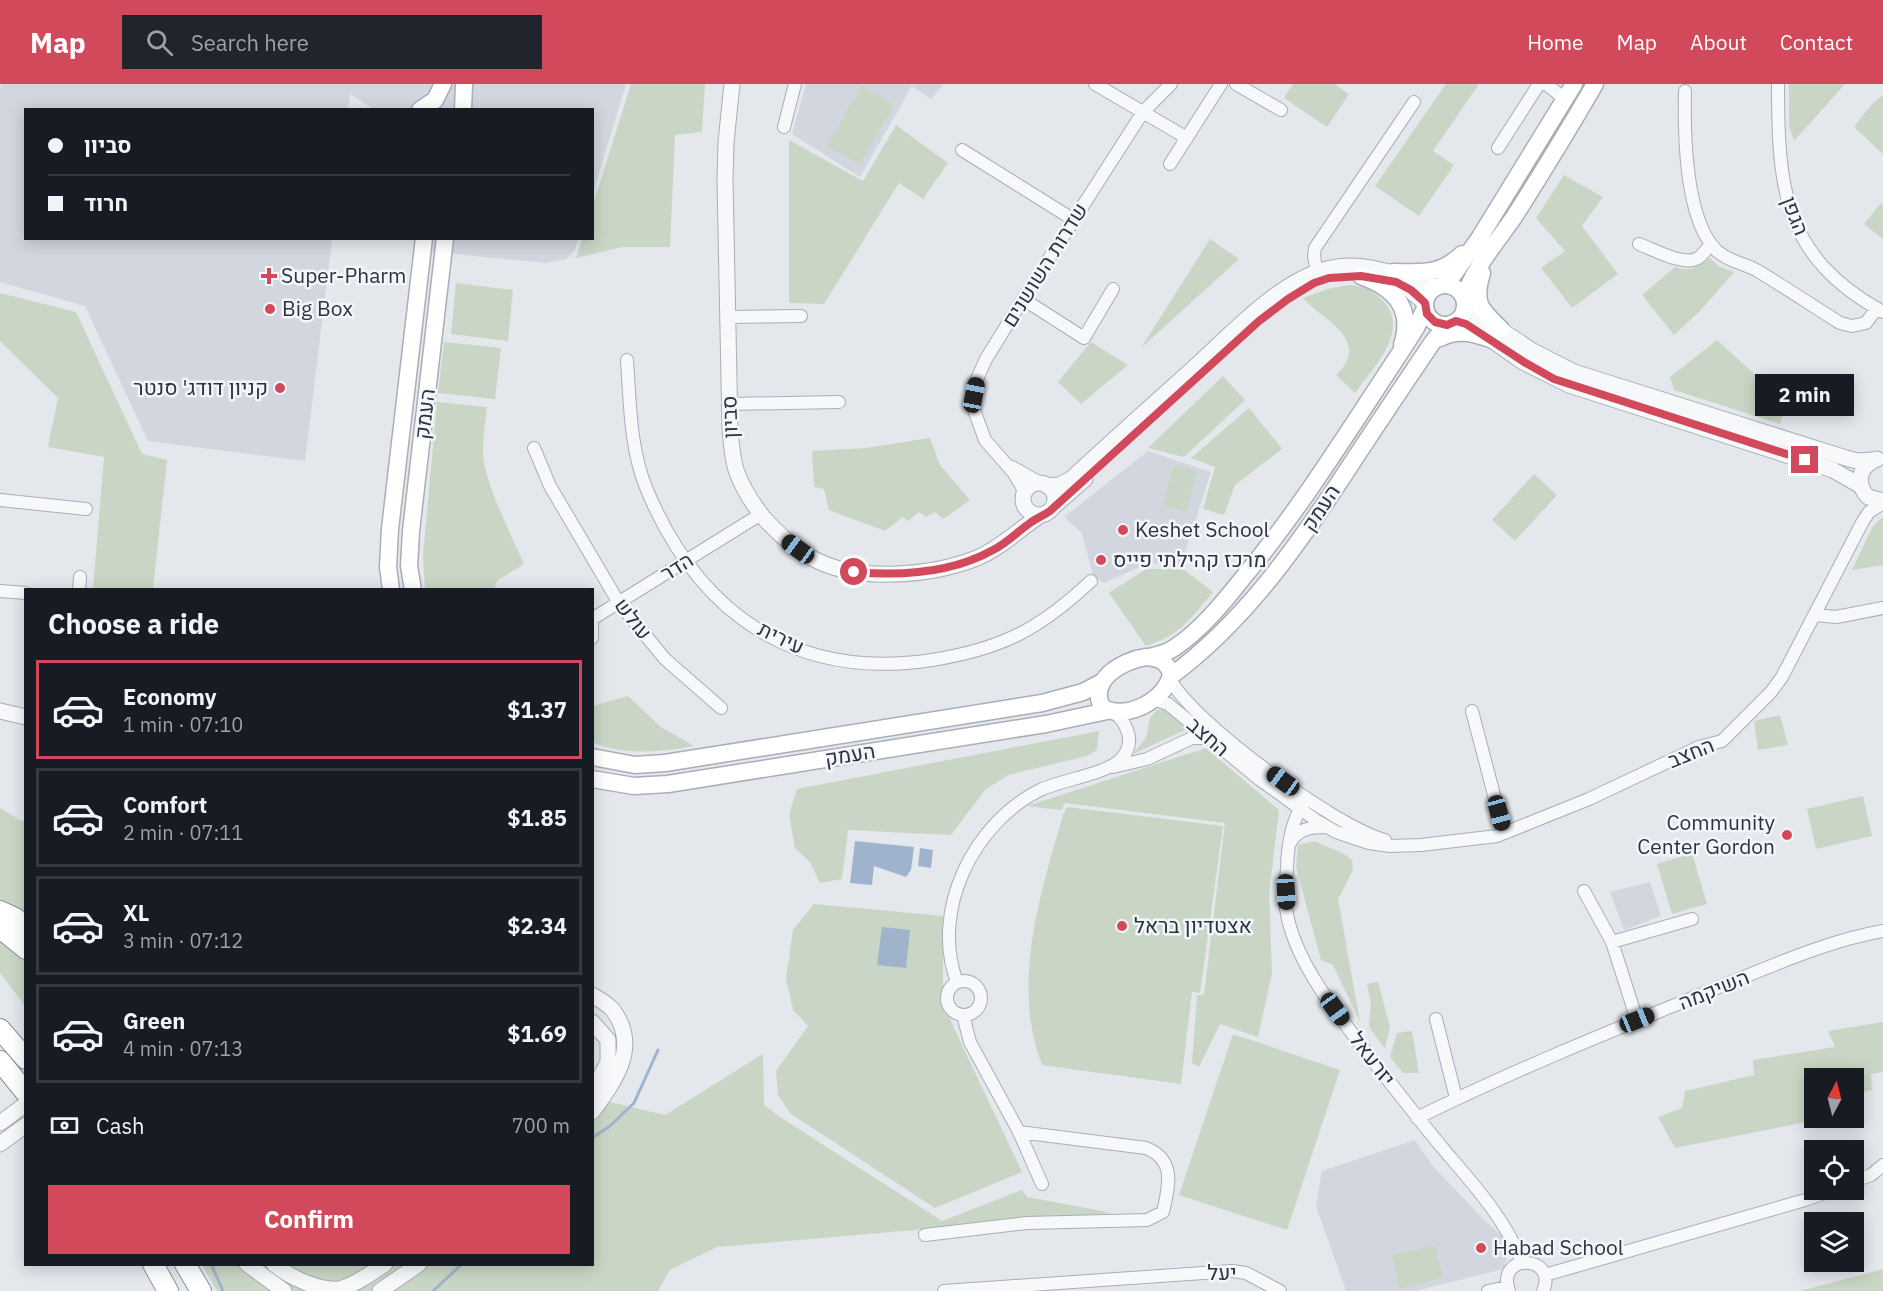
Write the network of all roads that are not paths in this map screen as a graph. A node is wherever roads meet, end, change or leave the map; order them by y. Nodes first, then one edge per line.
1 (445, 84) edge
2 (464, 84) edge
3 (732, 84) edge
4 (795, 84) edge
5 (1095, 84) edge
6 (1172, 84) edge
7 (1221, 84) edge
8 (1236, 84) edge
9 (1539, 84) edge
10 (1546, 84) edge
11 (1574, 84) edge
12 (1595, 84) edge
13 (1778, 84) edge
14 (1685, 91) dead end
15 (1565, 99) junction
16 (1414, 102) dead end
17 (423, 108) edge
18 (443, 108) edge
19 (462, 108) edge
20 (1281, 110) dead end
21 (1143, 112) junction
22 (784, 127) dead end
23 (1187, 138) junction
24 (1498, 148) dead end
25 (962, 150) dead end
26 (1170, 164) dead end
27 (1074, 220) junction
28 (1480, 237) junction
29 (424, 240) edge
30 (445, 240) edge
31 (1639, 244) dead end
32 (1711, 244) junction
33 (1487, 257) junction
34 (1393, 272) junction
35 (1317, 273) junction
36 (1361, 276) junction
37 (1439, 286) junction
38 (1113, 289) dead end
39 (1023, 299) junction
40 (1464, 300) junction
41 (1425, 306) junction
42 (1880, 310) edge
43 (801, 316) dead end
44 (728, 317) junction
45 (1454, 322) junction
46 (1495, 334) junction
47 (1432, 343) junction
48 (1400, 353) junction
49 (627, 360) dead end
50 (839, 402) dead end
51 (729, 404) junction
52 (534, 448) dead end
53 (1001, 459) junction
54 (1880, 459) edge
55 (1045, 485) junction
56 (1862, 489) junction
57 (1024, 497) junction
58 (0, 500) edge
59 (1883, 502) edge
60 (86, 509) dead end
61 (1047, 511) junction
62 (761, 514) junction
63 (1858, 530) junction
64 (970, 560) junction
65 (686, 561) junction
66 (1091, 581) dead end
67 (391, 588) edge
68 (413, 588) edge
69 (0, 591) edge
70 (24, 593) edge
71 (619, 603) junction
72 (1883, 608) edge
73 (1814, 615) junction
74 (594, 618) edge
75 (1149, 657) junction
76 (1171, 677) junction
77 (1102, 682) junction
78 (1149, 702) junction
79 (721, 708) dead end
80 (0, 711) edge
81 (1111, 711) junction
82 (1472, 711) dead end
83 (24, 717) edge
84 (0, 721) edge
85 (24, 727) edge
86 (1129, 738) junction
87 (1208, 738) junction
88 (594, 757) edge
89 (1100, 770) junction
90 (594, 779) edge
91 (1306, 798) junction
92 (1299, 809) junction
93 (1328, 827) junction
94 (1504, 833) junction
95 (1421, 845) junction
96 (1289, 846) junction
97 (1584, 891) dead end
98 (0, 911) edge
99 (1692, 919) dead end
100 (24, 926) edge
101 (0, 928) edge
102 (1883, 931) edge
103 (1612, 942) junction
104 (24, 948) edge
105 (957, 982) junction
106 (594, 996) edge
107 (963, 1015) junction
108 (1436, 1019) dead end
109 (1637, 1020) junction
110 (594, 1024) edge
111 (0, 1029) edge
112 (24, 1057) edge
113 (0, 1061) edge
114 (594, 1088) edge
115 (24, 1091) edge
116 (1456, 1098) junction
117 (24, 1105) edge
118 (594, 1109) edge
119 (1417, 1118) junction
120 (0, 1123) edge
121 (24, 1126) edge
122 (1019, 1132) junction
123 (0, 1144) edge
124 (1883, 1165) edge
125 (1864, 1177) edge
126 (1042, 1184) dead end
127 (1805, 1200) edge
128 (925, 1235) dead end
129 (1522, 1262) junction
130 (154, 1266) edge
131 (186, 1266) edge
132 (250, 1266) edge
133 (277, 1266) edge
134 (381, 1266) edge
135 (416, 1266) edge
136 (1545, 1275) junction
137 (1508, 1289) edge
138 (168, 1291) edge
139 (201, 1291) edge
140 (284, 1291) edge
141 (380, 1291) edge
142 (944, 1291) edge
143 (1280, 1291) edge
144 (1488, 1291) edge
145 (1543, 1291) edge

1 - 17 main road
1 - 18 main road
2 - 19 main road
3 - 44 street, סביון
4 - 22 street
5 - 21 street
6 - 21 street, שדרות השושנים
7 - 23 street
8 - 20 street
9 - 24 street
10 - 15 street
11 - 15 main road
12 - 33 main road
13 - 42 street, הגפן
14 - 32 street
15 - 28 main road
16 - 35 street
21 - 23 street
21 - 27 street, שדרות השושנים
23 - 26 street
25 - 27 street
27 - 39 street, שדרות השושנים
28 - 34 main road
28 - 37 main road
29 - 67 main road, העמק
30 - 68 main road, העמק
31 - 32 street
32 - 42 street
33 - 40 main road
33 - 46 main road
34 - 35 street
34 - 37 street
35 - 55 street
36 - 41 street, סביון
36 - 48 main road
36 - 61 street, סביון
37 - 40 main road
37 - 41 main road
38 - 39 street
39 - 53 street, שדרות השושנים
40 - 45 main road
40 - 46 street
41 - 45 main road
41 - 48 main road, העמק
43 - 44 street
44 - 51 street, סביון
45 - 46 street
45 - 47 main road, העמק
46 - 47 main road
46 - 54 street
46 - 56 street
47 - 76 main road, העמק
48 - 75 main road, העמק
49 - 65 street, עירית
50 - 51 street
51 - 62 street, סביון
52 - 71 street, עולש
53 - 55 street, שדרות השושנים
53 - 57 street, שדרות השושנים
54 - 56 street
55 - 57 street
55 - 61 street
56 - 59 street
56 - 63 street, החצב
57 - 61 street
57 - 64 street, סביון
58 - 60 street
59 - 63 street, החצב
61 - 64 street, סביון
62 - 64 street, סביון
62 - 65 street, הדר
63 - 73 street, החצב
65 - 66 street, עירית
65 - 71 street, הדר
69 - 70 street
71 - 74 street, הדר
71 - 79 street, עולש
72 - 73 street
73 - 94 street, החצב
75 - 76 main road
75 - 77 main road
76 - 78 main road
76 - 91 street, החצב
77 - 81 main road
77 - 88 main road, העמק
78 - 81 main road
78 - 86 street
78 - 87 street, החצב
80 - 83 street
81 - 86 street
81 - 90 main road, העמק
82 - 94 street
84 - 85 street
86 - 89 street
87 - 89 street
87 - 92 street, החצב
89 - 105 street
91 - 92 street, יזרעאל
91 - 95 street, החצב
92 - 93 street, החצב
92 - 96 street, יזרעאל
93 - 95 street, החצב
93 - 96 street
94 - 95 street, החצב
96 - 119 street, יזרעאל
97 - 103 street
98 - 100 highway
99 - 103 street
101 - 104 highway
102 - 109 street, השיקמה
103 - 109 street
105 - 107 street
105 - 107 street
106 - 118 street
107 - 122 street
108 - 116 street
109 - 116 street, השיקמה
110 - 114 street
111 - 112 highway
113 - 115 highway
116 - 119 street, השיקמה
117 - 120 street
119 - 129 street, יזרעאל
121 - 123 street
122 - 126 street
122 - 128 street
124 - 125 street
127 - 136 street
129 - 136 street
129 - 137 street
130 - 138 highway
131 - 139 highway
132 - 140 street
133 - 134 street
135 - 141 street
136 - 145 street
137 - 144 street
142 - 143 street, יעל

